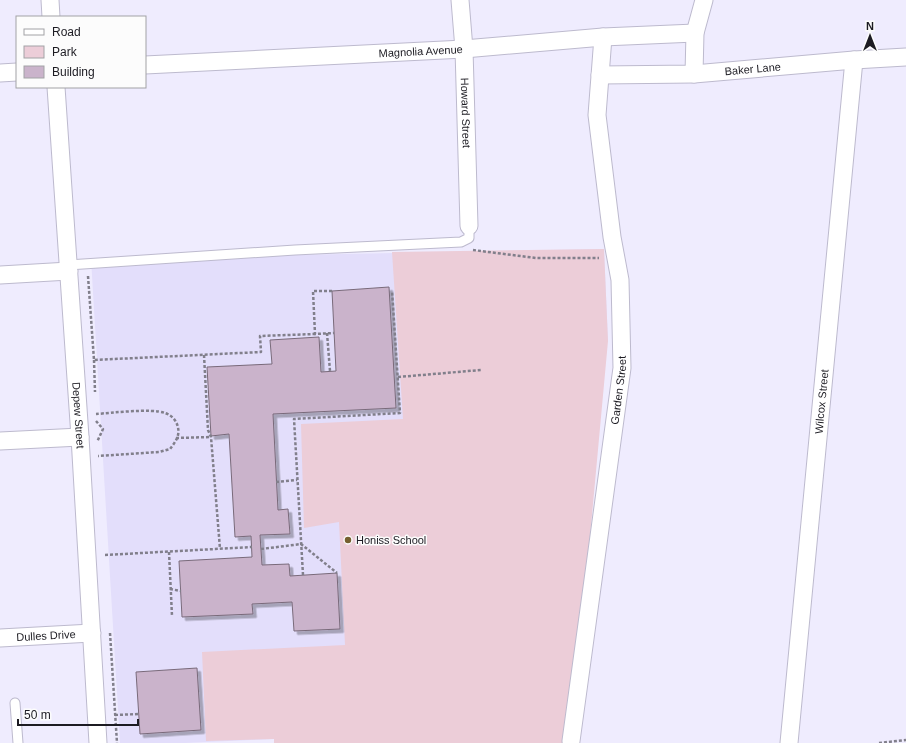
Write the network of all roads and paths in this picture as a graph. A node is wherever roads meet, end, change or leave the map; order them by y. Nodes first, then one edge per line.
1 (50, 0) edge
2 (460, 0) edge
3 (704, 0) edge
4 (51, 16) edge
5 (695, 33) junction
6 (603, 37) junction
7 (464, 49) junction
8 (906, 57) edge
9 (854, 60) junction
10 (146, 65) edge
11 (16, 72) edge
12 (0, 73) edge
13 (694, 74) junction
14 (600, 75) junction
15 (56, 88) edge
16 (469, 226) joint
17 (461, 242) junction
18 (616, 258) junction
19 (69, 268) junction
20 (87, 271) dead end
21 (0, 275) edge
22 (332, 290) dead end
23 (392, 291) dead end
24 (327, 333) junction
25 (334, 333) dead end
26 (316, 334) junction
27 (204, 355) junction
28 (481, 370) dead end
29 (330, 371) dead end
30 (398, 377) junction
31 (96, 414) dead end
32 (80, 437) junction
33 (211, 437) junction
34 (176, 438) junction
35 (0, 442) edge
36 (98, 456) dead end
37 (297, 480) junction
38 (276, 482) dead end
39 (301, 544) junction
40 (252, 546) dead end
41 (220, 549) junction
42 (261, 549) dead end
43 (169, 552) junction
44 (105, 555) dead end
45 (337, 573) dead end
46 (303, 575) dead end
47 (170, 589) junction
48 (181, 591) dead end
49 (172, 616) dead end
50 (92, 633) junction
51 (0, 638) edge
52 (15, 703) dead end
53 (139, 714) dead end
54 (115, 715) dead end
55 (906, 740) edge
56 (571, 741) dead end
57 (18, 743) edge
58 (98, 743) edge
59 (789, 743) edge
60 (879, 743) edge

1 - 4 street
2 - 7 street, Howard Street
3 - 5 street
5 - 6 street, Magnolia Avenue
5 - 13 street
6 - 7 street, Magnolia Avenue
6 - 14 street, Garden Street
7 - 10 street, Magnolia Avenue
7 - 16 street, Howard Street
8 - 9 street, Baker Lane
9 - 13 street, Baker Lane
9 - 59 street, Wilcox Street
11 - 12 street
13 - 14 street, Baker Lane
14 - 18 street, Garden Street
15 - 19 street, Depew Street
16 - 17 lane
17 - 18 path
17 - 19 lane
18 - 56 street, Garden Street
19 - 21 street
19 - 32 street, Depew Street
20 - 27 path
22 - 26 path
23 - 30 path
24 - 25 path
24 - 26 path
24 - 29 path
26 - 27 path
27 - 33 path
28 - 30 path
30 - 37 path
31 - 34 path
32 - 35 street
32 - 50 street, Depew Street
33 - 34 path
33 - 41 path
34 - 36 path
37 - 38 path
37 - 39 path
39 - 42 path
39 - 45 path
39 - 46 path
40 - 41 path
41 - 43 path
43 - 44 path
43 - 47 path
47 - 48 path
47 - 49 path
50 - 51 street, Dulles Drive
50 - 58 street, Depew Street
52 - 57 lane
53 - 54 path
55 - 60 path

